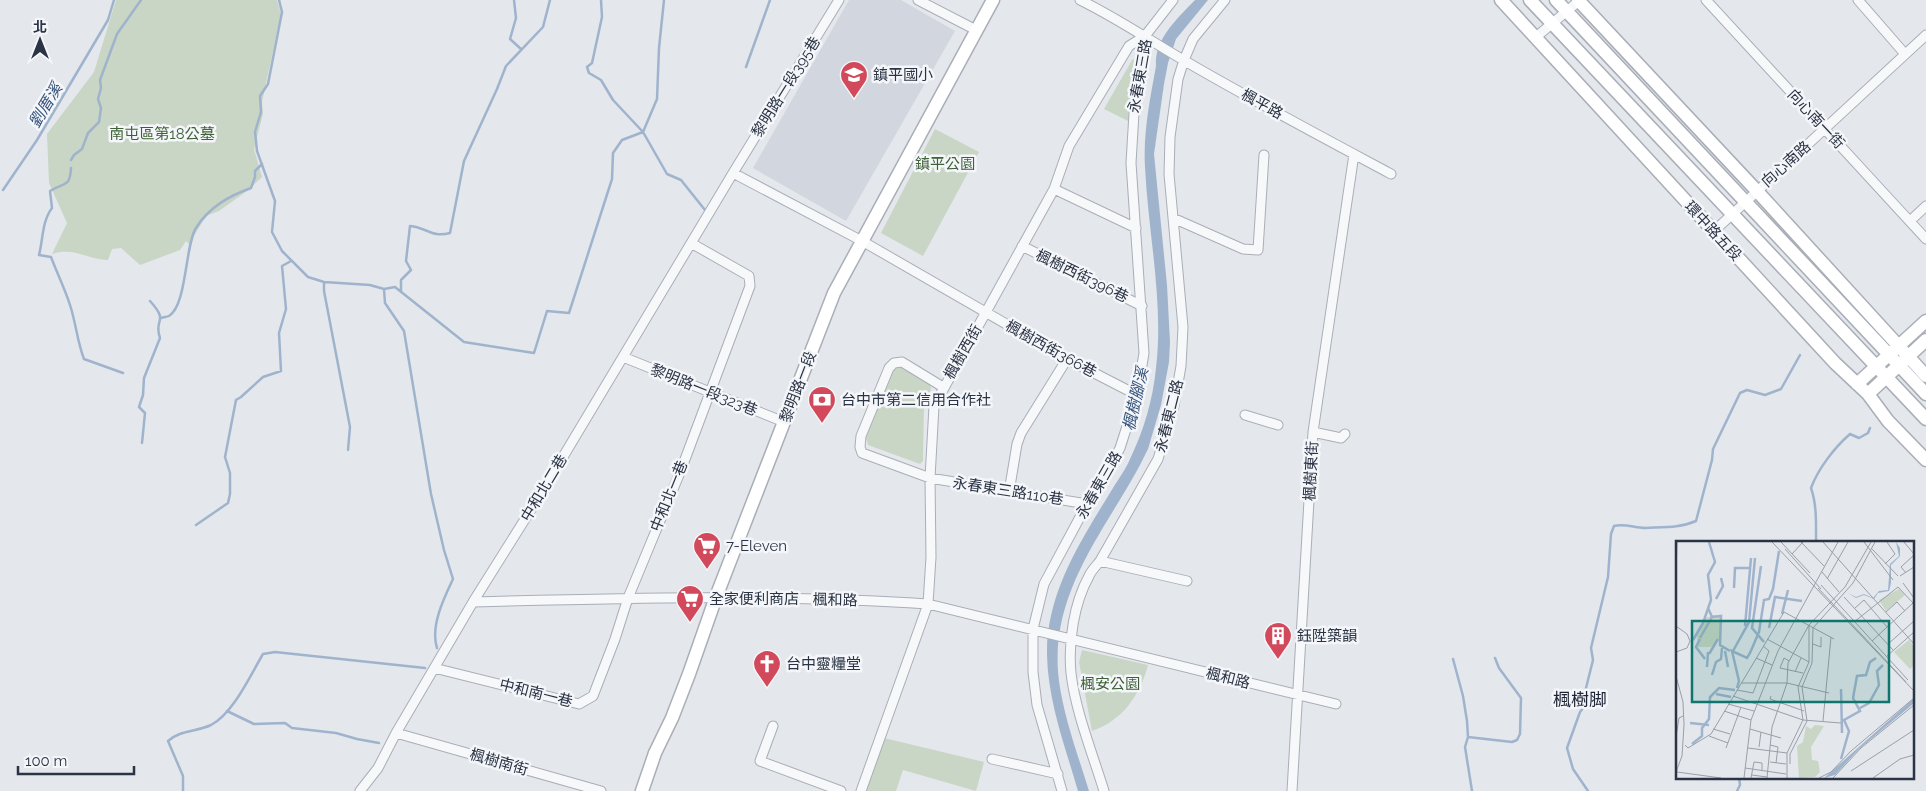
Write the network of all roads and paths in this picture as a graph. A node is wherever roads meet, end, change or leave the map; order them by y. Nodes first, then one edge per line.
1 (839, 0) edge
2 (918, 0) edge
3 (993, 0) edge
4 (1080, 0) edge
5 (1173, 0) edge
6 (1225, 0) edge
7 (1501, 0) edge
8 (1530, 0) edge
9 (1556, 0) edge
10 (1579, 0) edge
11 (1706, 0) edge
12 (1858, 0) edge
13 (1566, 12) junction
14 (1552, 24) junction
15 (976, 30) junction
16 (1926, 35) edge
17 (1536, 37) junction
18 (1148, 38) junction
19 (1905, 54) junction
20 (1184, 60) junction
21 (1825, 128) junction
22 (1354, 154) junction
23 (1264, 155) dead end
24 (733, 173) junction
25 (1391, 174) dead end
26 (1054, 189) junction
27 (1756, 190) junction
28 (1746, 202) junction
29 (1926, 206) edge
30 (1733, 215) junction
31 (1173, 218) junction
32 (1910, 221) junction
33 (1136, 228) junction
34 (1713, 232) junction
35 (1926, 239) edge
36 (862, 241) junction
37 (691, 243) junction
38 (1022, 246) junction
39 (1142, 306) junction
40 (986, 312) junction
41 (1926, 321) edge
42 (1926, 340) edge
43 (1894, 350) junction
44 (1909, 356) junction
45 (623, 358) junction
46 (1067, 359) junction
47 (1899, 365) junction
48 (1877, 367) junction
49 (1926, 376) edge
50 (1886, 377) junction
51 (1857, 384) junction
52 (943, 387) junction
53 (709, 393) junction
54 (1868, 394) junction
55 (1926, 394) edge
56 (1138, 395) junction
57 (1245, 415) dead end
58 (1926, 419) edge
59 (784, 422) junction
60 (1278, 425) dead end
61 (1313, 432) junction
62 (1345, 434) dead end
63 (1926, 460) edge
64 (930, 478) junction
65 (1009, 492) junction
66 (1086, 504) junction
67 (1100, 560) junction
68 (1187, 581) dead end
69 (716, 597) junction
70 (628, 598) junction
71 (473, 602) junction
72 (928, 604) junction
73 (1033, 629) junction
74 (1071, 640) junction
75 (434, 668) junction
76 (1298, 695) junction
77 (1336, 704) dead end
78 (773, 726) dead end
79 (396, 733) junction
80 (992, 759) dead end
81 (1058, 774) junction
82 (360, 791) edge
83 (601, 791) edge
84 (642, 791) edge
85 (840, 791) edge
86 (861, 791) edge
87 (1062, 791) edge
88 (1104, 791) edge
89 (1292, 791) edge

1 - 24 street, 黎明路一段395巷
2 - 15 street
3 - 15 street, 黎明路一段
4 - 18 street
5 - 18 street, 永春東三路
6 - 20 street, 永春東二路
7 - 17 street, 環中路五段
8 - 14 street, 環中路五段
9 - 13 street
10 - 13 street
10 - 27 street
11 - 21 street, 向心南一街
12 - 19 street
13 - 14 street
13 - 28 street
14 - 17 street
14 - 30 street, 環中路五段
15 - 36 street, 黎明路一段
16 - 19 street, 向心南路
17 - 34 street, 環中路五段
18 - 20 street, 楓平路
18 - 26 street, 楓樹西街
18 - 33 street, 永春東三路
19 - 21 street, 向心南路
20 - 22 street, 楓平路
20 - 31 street, 永春東二路
21 - 27 street, 向心南路
21 - 32 street, 向心南一街
22 - 25 street, 楓平路
22 - 61 street, 楓樹東街
23 - 31 street
24 - 36 street
24 - 37 street, 黎明路一段395巷
26 - 33 street
26 - 38 street, 楓樹西街
27 - 28 street, 向心南路
27 - 43 street
28 - 30 street, 向心南路
28 - 43 street
29 - 32 street
30 - 34 street, 向心南路
30 - 48 street, 環中路五段
31 - 67 street, 永春東二路
32 - 35 street, 向心南一街
33 - 39 street, 永春東三路
34 - 51 street, 環中路五段
36 - 40 street, 楓樹西街366巷
36 - 59 street, 黎明路一段
37 - 45 street, 中和北二巷
37 - 53 street, 中和北一巷
38 - 39 street, 楓樹西街396巷
38 - 40 street, 楓樹西街
39 - 56 street, 永春東三路
40 - 46 street, 楓樹西街366巷
40 - 52 street, 楓樹西街
41 - 43 street
42 - 44 street
43 - 44 street
43 - 47 street
43 - 48 street
44 - 47 street
44 - 49 street
45 - 53 street, 黎明路一段323巷
45 - 71 street, 中和北二巷
46 - 56 street, 楓樹西街366巷
46 - 65 street
47 - 50 street
47 - 55 street
48 - 50 street, 環中路五段
48 - 51 street
50 - 54 street
50 - 58 street, 環中路五段
51 - 54 street, 環中路五段
52 - 64 street, 楓樹西街
52 - 64 street, 永春東三路110巷
53 - 59 street, 黎明路一段323巷
53 - 70 street, 中和北一巷
54 - 63 street, 環中路五段
56 - 66 street, 永春東三路
57 - 60 street
59 - 69 street, 黎明路一段
61 - 62 street
61 - 76 street, 楓樹東街
64 - 65 street, 永春東三路110巷
64 - 72 street, 楓樹西街
65 - 66 street, 永春東三路110巷
66 - 73 street, 永春東三路
67 - 68 street
67 - 74 street, 永春東二路
69 - 70 street, 楓和路
69 - 72 street, 楓和路
69 - 84 street, 黎明路一段
70 - 71 street, 楓和路
70 - 75 street, 中和南一巷
71 - 75 street, 中和北二巷
72 - 73 street, 楓和路
72 - 86 street, 楓樹西街
73 - 74 street, 楓和路
73 - 81 street, 永春東三路
74 - 76 street, 楓和路
74 - 88 street, 永春東二路
75 - 79 street, 中和北二巷
76 - 77 street, 楓和路
76 - 89 street, 楓樹東街
78 - 85 street
79 - 82 street, 中和北二巷
79 - 83 street, 楓樹南街
80 - 81 street
81 - 87 street, 永春東三路

